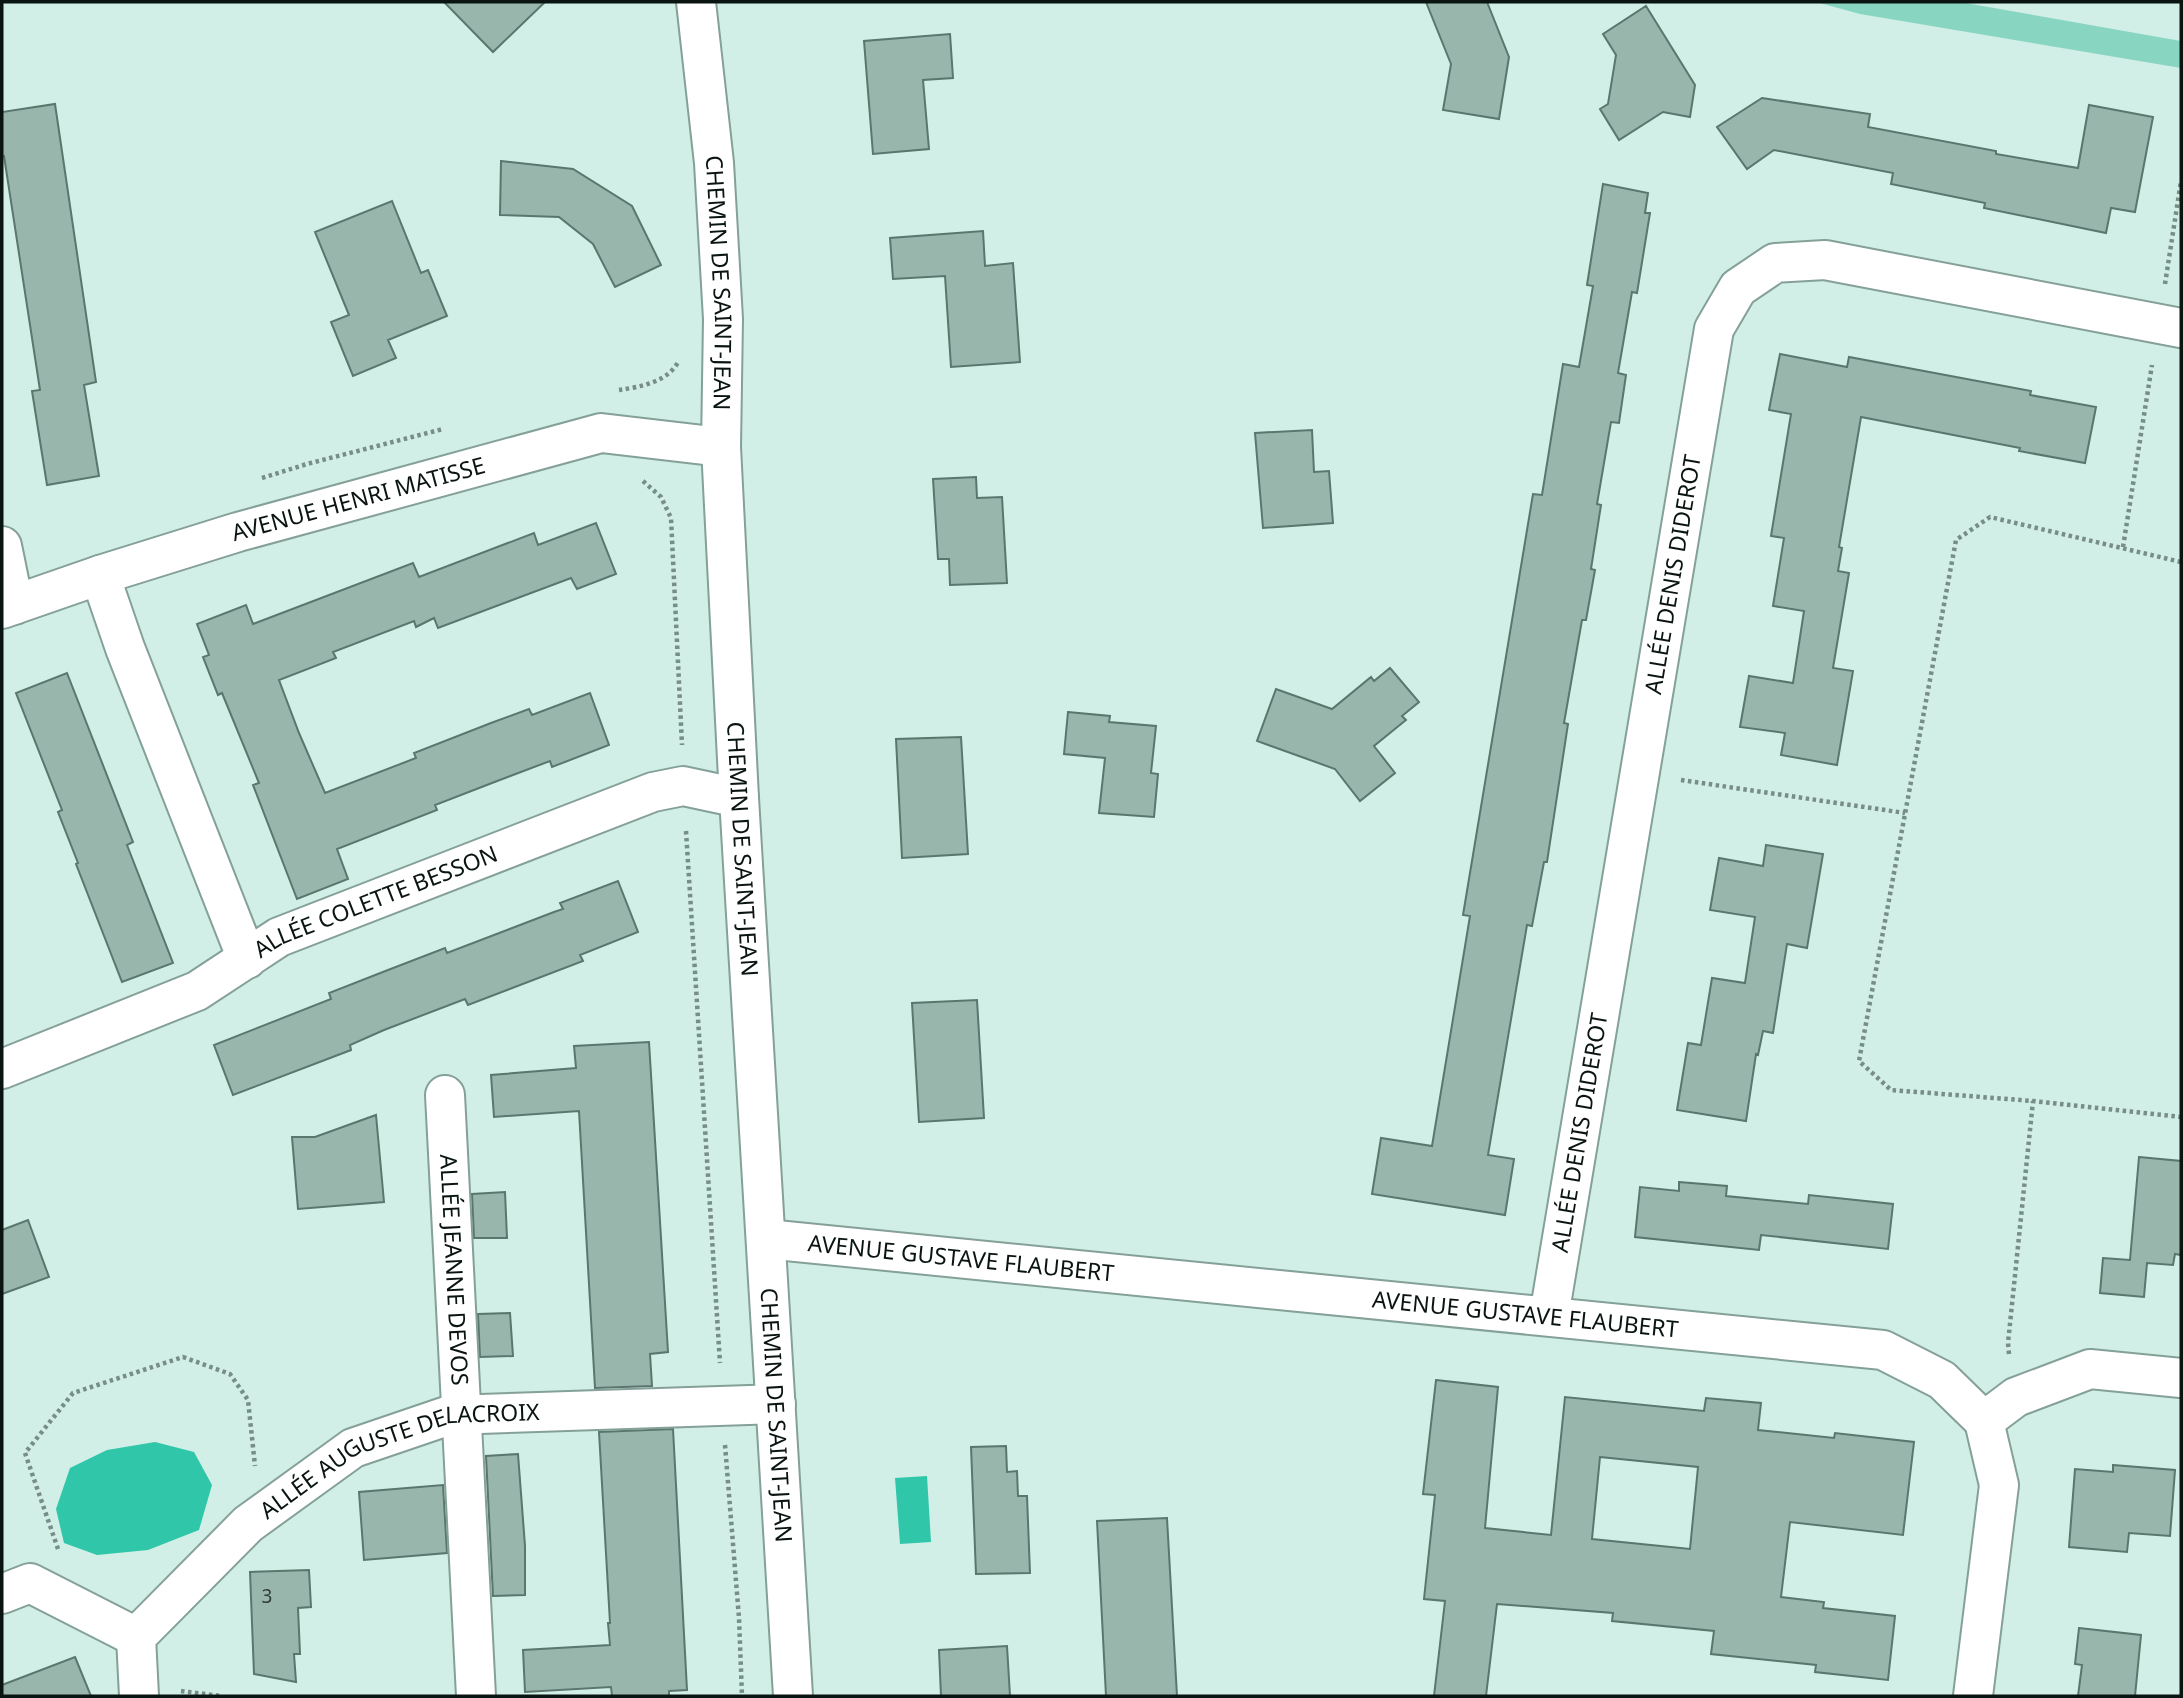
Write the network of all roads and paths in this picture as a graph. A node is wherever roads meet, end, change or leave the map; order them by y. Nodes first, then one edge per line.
1 (696, 2) edge
2 (2181, 328) edge
3 (680, 357) dead end
4 (616, 390) dead end
5 (601, 433) junction
6 (721, 447) junction
7 (2, 546) edge
8 (2181, 562) edge
9 (100, 575) junction
10 (8, 607) edge
11 (1640, 773) junction
12 (683, 786) junction
13 (739, 798) junction
14 (1905, 813) junction
15 (247, 959) junction
16 (2, 1069) edge
17 (445, 1095) dead end
18 (2033, 1101) junction
19 (2181, 1117) edge
20 (766, 1239) junction
21 (1549, 1315) junction
22 (2181, 1378) edge
23 (2017, 1397) junction
24 (776, 1404) junction
25 (723, 1406) junction
26 (462, 1414) junction
27 (1984, 1421) junction
28 (260, 1516) junction
29 (2, 1594) edge
30 (78, 1607) junction
31 (136, 1637) junction
32 (139, 1696) edge
33 (476, 1696) edge
34 (742, 1696) edge
35 (793, 1696) edge
36 (1973, 1696) edge

1 - 6 street, CHEMIN DE SAINT-JEAN
2 - 11 street, ALLÉE DENIS DIDEROT
3 - 4 path
5 - 6 street, AVENUE HENRI MATISSE
5 - 9 street, AVENUE HENRI MATISSE
5 - 12 path
6 - 13 street, CHEMIN DE SAINT-JEAN
7 - 10 street
8 - 14 path
9 - 10 street, AVENUE HENRI MATISSE
9 - 15 street, ALLÉE COLETTE BESSON
11 - 14 path
11 - 21 street, ALLÉE DENIS DIDEROT
12 - 13 street, ALLÉE COLETTE BESSON
12 - 15 street, ALLÉE COLETTE BESSON
12 - 25 path
13 - 20 street, CHEMIN DE SAINT-JEAN
14 - 18 path
15 - 16 street
17 - 26 street, ALLÉE JEANNE DEVOS
18 - 19 path
18 - 23 path
20 - 21 street, AVENUE GUSTAVE FLAUBERT
20 - 24 street, CHEMIN DE SAINT-JEAN
21 - 27 street, AVENUE GUSTAVE FLAUBERT
22 - 23 street
23 - 27 street
24 - 25 street, ALLÉE AUGUSTE DELACROIX
24 - 35 street, CHEMIN DE SAINT-JEAN
25 - 26 street, ALLÉE AUGUSTE DELACROIX
25 - 34 path
26 - 28 street, ALLÉE AUGUSTE DELACROIX
26 - 33 street, ALLÉE JEANNE DEVOS
27 - 36 street
28 - 30 path
28 - 31 street, ALLÉE AUGUSTE DELACROIX
29 - 30 street
30 - 31 street
31 - 32 street

